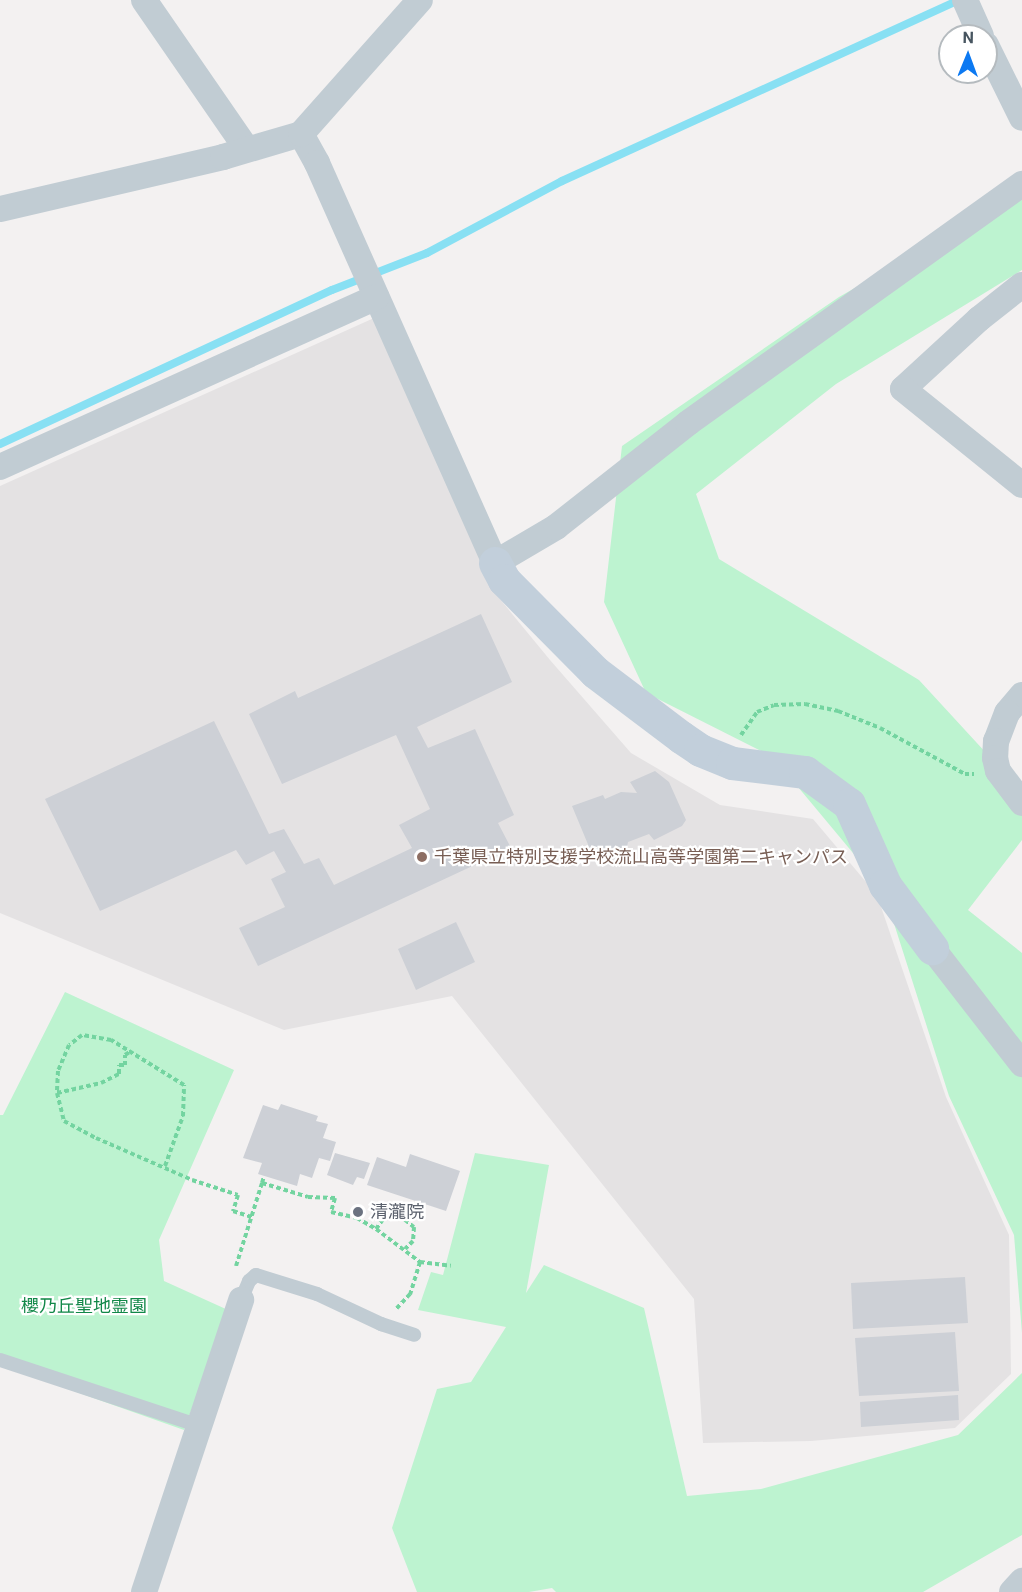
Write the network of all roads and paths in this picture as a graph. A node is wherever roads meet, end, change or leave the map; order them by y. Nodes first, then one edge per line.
1 (144, 0) edge
2 (420, 0) edge
3 (998, 69) edge
4 (1022, 118) edge
5 (301, 134) junction
6 (246, 148) junction
7 (1022, 184) edge
8 (0, 209) edge
9 (1022, 285) edge
10 (374, 292) junction
11 (0, 467) edge
12 (1022, 485) edge
13 (495, 563) junction
14 (1022, 695) edge
15 (732, 763) junction
16 (998, 771) junction
17 (1022, 803) edge
18 (932, 948) joint
19 (132, 1051) junction
20 (1022, 1064) edge
21 (57, 1093) junction
22 (165, 1166) junction
23 (264, 1176) dead end
24 (262, 1183) junction
25 (252, 1217) junction
26 (376, 1229) junction
27 (405, 1249) junction
28 (420, 1262) junction
29 (451, 1266) dead end
30 (245, 1291) junction
31 (381, 1324) junction
32 (414, 1335) dead end
33 (0, 1360) edge
34 (199, 1426) junction
35 (1022, 1581) edge
36 (144, 1592) edge
37 (1012, 1592) edge

1 - 6 street
2 - 5 street
3 - 4 street
5 - 6 street
5 - 10 street
6 - 8 street
7 - 13 street
9 - 12 street
10 - 11 street
10 - 13 street
13 - 15 street
14 - 16 street
15 - 16 path
15 - 18 street
16 - 17 street
18 - 20 street
19 - 21 path
19 - 21 path
19 - 22 path
21 - 22 path
22 - 25 path
23 - 24 path
24 - 25 path
24 - 26 path
25 - 30 path
26 - 27 path
26 - 27 path
27 - 28 path
28 - 29 path
28 - 31 path
30 - 31 lane
30 - 34 street
31 - 32 lane
33 - 34 lane
34 - 36 street
35 - 37 street

